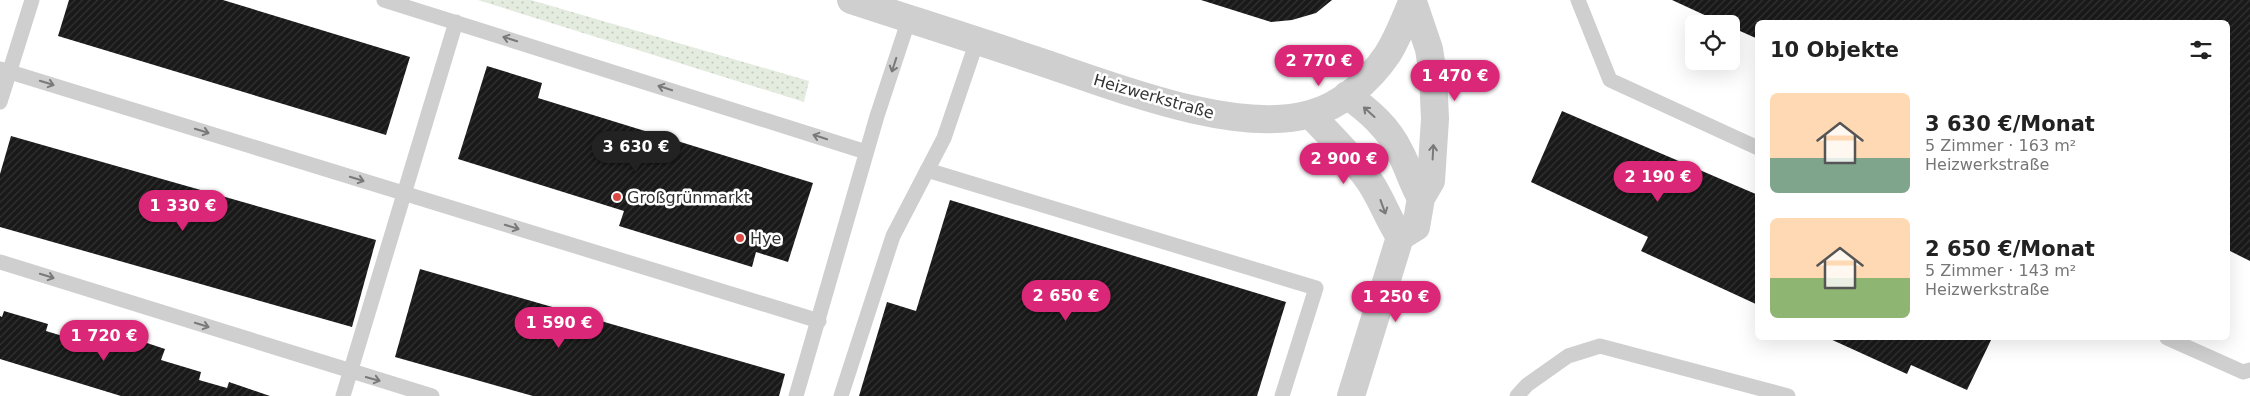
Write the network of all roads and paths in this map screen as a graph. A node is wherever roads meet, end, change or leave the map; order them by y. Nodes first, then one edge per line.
1 (32, 0) edge
2 (384, 0) edge
3 (851, 0) edge
4 (1578, 0) edge
5 (1413, 1) edge
6 (909, 18) junction
7 (456, 22) junction
8 (977, 40) junction
9 (5, 70) edge
10 (1347, 95) junction
11 (0, 102) edge
12 (1310, 114) junction
13 (1755, 147) edge
14 (866, 152) junction
15 (927, 170) junction
16 (405, 194) junction
17 (1421, 198) junction
18 (1400, 237) junction
19 (0, 262) edge
20 (819, 320) junction
21 (2171, 340) edge
22 (2250, 370) edge
23 (351, 372) junction
24 (343, 396) edge
25 (432, 396) edge
26 (796, 396) edge
27 (841, 396) edge
28 (1282, 396) edge
29 (1351, 396) edge
30 (1517, 396) edge
31 (1788, 396) edge

1 - 9 lane
2 - 7 lane
3 - 6 street, Heizwerkstraße
4 - 13 lane
5 - 10 street, Heizwerkstraße
17 -> 5 street
6 - 8 street, Heizwerkstraße
6 -> 14 lane
14 -> 7 lane
7 - 16 lane
8 - 12 street, Heizwerkstraße
8 - 15 lane
9 - 11 lane
9 -> 16 lane
10 - 12 street, Heizwerkstraße
17 -> 10 street
12 -> 18 street
14 - 20 lane
15 - 27 lane
15 - 28 lane
16 -> 20 lane
16 - 23 lane
17 - 18 street
18 - 29 street
19 -> 23 lane
20 - 26 lane
21 - 22 lane
23 - 24 lane
23 -> 25 lane
30 - 31 lane

